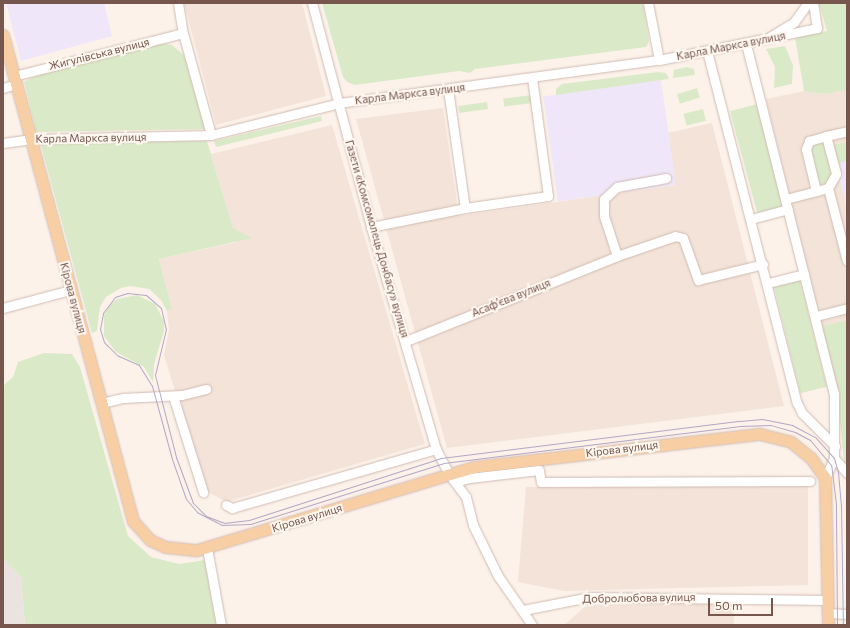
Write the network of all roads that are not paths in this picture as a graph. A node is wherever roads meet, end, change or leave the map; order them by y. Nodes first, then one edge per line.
1 (178, 3) edge
2 (312, 3) edge
3 (648, 3) edge
4 (808, 3) edge
5 (813, 3) edge
6 (183, 33) junction
7 (3, 35) edge
8 (765, 40) junction
9 (746, 44) junction
10 (707, 51) junction
11 (659, 60) junction
12 (532, 78) junction
13 (15, 80) junction
14 (3, 88) edge
15 (448, 89) junction
16 (339, 103) junction
17 (847, 131) edge
18 (211, 135) junction
19 (826, 136) junction
20 (32, 139) junction
21 (3, 143) edge
22 (666, 178) dead end
23 (828, 188) junction
24 (816, 191) junction
25 (786, 199) junction
26 (465, 208) junction
27 (788, 209) junction
28 (751, 219) junction
29 (371, 227) junction
30 (617, 256) junction
31 (847, 261) edge
32 (763, 264) junction
33 (804, 274) junction
34 (768, 283) junction
35 (70, 290) junction
36 (3, 308) edge
37 (847, 308) edge
38 (816, 316) junction
39 (406, 342) junction
40 (206, 389) dead end
41 (173, 396) junction
42 (101, 404) junction
43 (835, 446) junction
44 (436, 449) junction
45 (834, 458) junction
46 (448, 472) junction
47 (847, 473) edge
48 (825, 478) junction
49 (810, 481) dead end
50 (455, 482) junction
51 (203, 492) dead end
52 (226, 505) dead end
53 (207, 548) junction
54 (827, 600) junction
55 (523, 610) junction
56 (828, 613) junction
57 (847, 614) edge
58 (221, 625) edge
59 (532, 625) edge
60 (828, 625) edge

1 - 6 street
2 - 16 street, Газети «Комсомолець Донбасу» вулиця
3 - 11 street
4 - 8 street
5 - 8 street, Карла Маркса вулиця
6 - 13 street, Жигулівська вулиця
6 - 18 street
7 - 13 main road, Кірова вулиця
8 - 9 street, Карла Маркса вулиця
9 - 10 street, Карла Маркса вулиця
9 - 25 street
10 - 11 street, Карла Маркса вулиця
10 - 28 street
11 - 12 street, Карла Маркса вулиця
12 - 15 street, Карла Маркса вулиця
12 - 26 street
13 - 14 street, Жигулівська вулиця
13 - 20 main road, Кірова вулиця
15 - 16 street, Карла Маркса вулиця
15 - 26 street
16 - 18 street, Карла Маркса вулиця
16 - 29 street, Газети «Комсомолець Донбасу» вулиця
17 - 19 street
18 - 20 street, Карла Маркса вулиця
19 - 23 street
19 - 24 street
20 - 21 street, Карла Маркса вулиця
20 - 35 main road, Кірова вулиця
22 - 30 street
23 - 24 street
23 - 31 street
24 - 25 street
25 - 27 street
26 - 29 street
27 - 28 street
27 - 33 street
28 - 32 street
29 - 39 street, Газети «Комсомолець Донбасу» вулиця
30 - 32 street, Асаф’єва вулиця
30 - 39 street, Асаф’єва вулиця
32 - 34 street
33 - 34 street
33 - 38 street
34 - 43 street
35 - 36 street
35 - 42 main road, Кірова вулиця
37 - 38 street
38 - 43 street
39 - 44 street, Газети «Комсомолець Донбасу» вулиця
40 - 41 street
41 - 42 street
41 - 51 street
42 - 53 main road, Кірова вулиця
43 - 45 street
44 - 46 street, Газети «Комсомолець Донбасу» вулиця
44 - 52 street
45 - 47 street
45 - 48 street
46 - 48 main road, Кірова вулиця
46 - 50 street, Газети «Комсомолець Донбасу» вулиця
46 - 53 main road, Кірова вулиця
48 - 54 main road
49 - 50 street
50 - 55 street, Газети «Комсомолець Донбасу» вулиця
53 - 58 street
54 - 55 street, Добролюбова вулиця
54 - 56 main road
55 - 59 street, Газети «Комсомолець Донбасу» вулиця
56 - 57 street
56 - 60 main road

